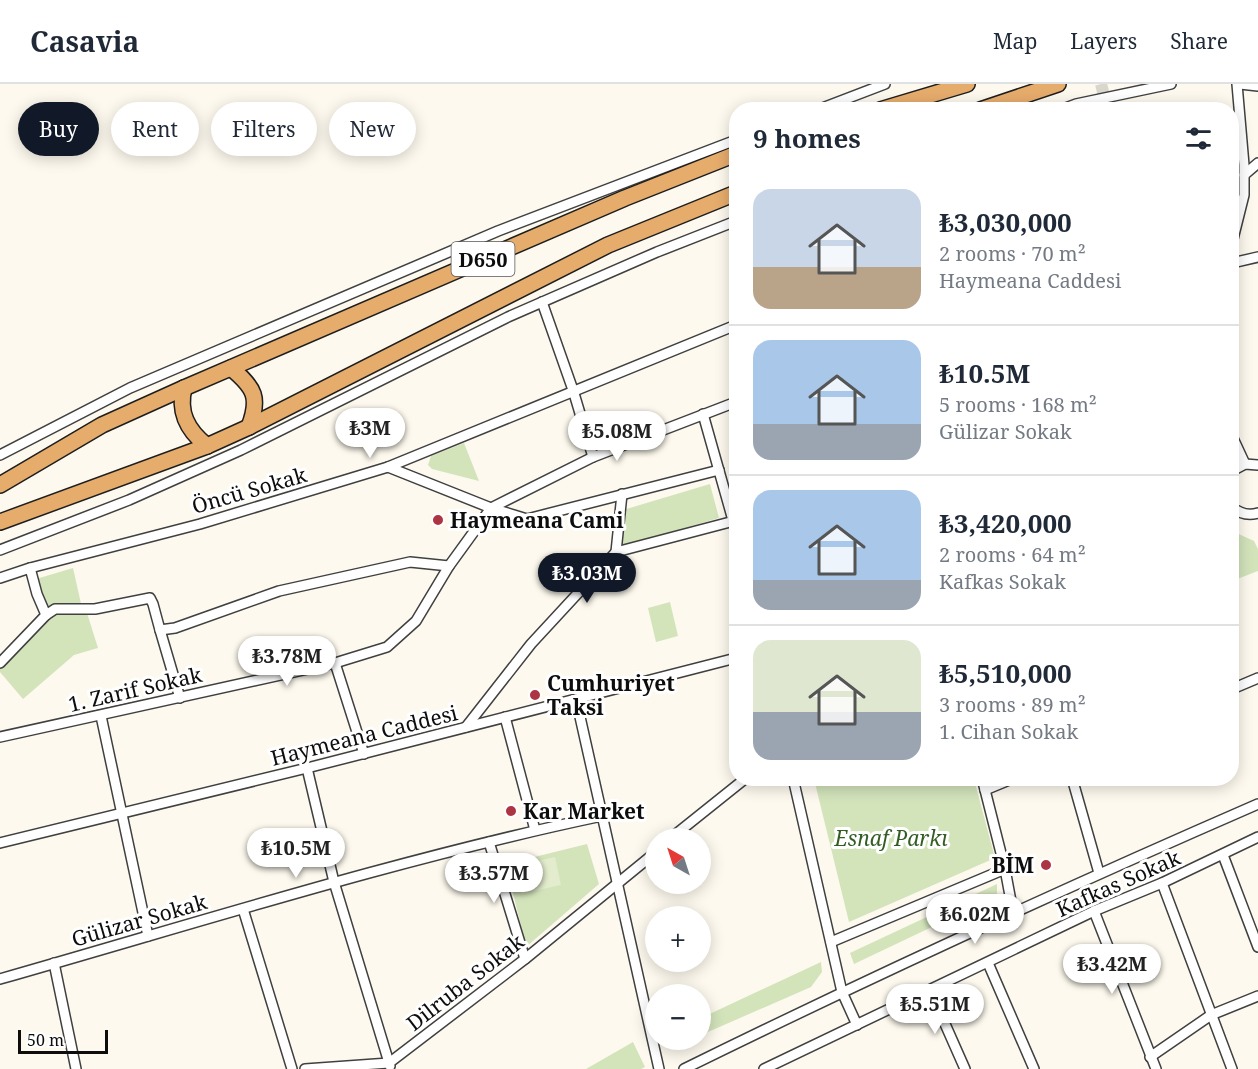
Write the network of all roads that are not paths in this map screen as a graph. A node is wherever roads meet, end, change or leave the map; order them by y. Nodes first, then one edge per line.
1 (885, 84) edge
2 (967, 84) edge
3 (1058, 84) edge
4 (1171, 84) edge
5 (1238, 84) edge
6 (1258, 86) edge
7 (839, 102) edge
8 (907, 102) edge
9 (1004, 102) edge
10 (1086, 102) edge
11 (729, 143) edge
12 (729, 157) edge
13 (1258, 163) edge
14 (1244, 175) junction
15 (729, 196) edge
16 (1239, 215) edge
17 (729, 224) edge
18 (1258, 257) edge
19 (1239, 261) edge
20 (542, 302) junction
21 (729, 328) edge
22 (231, 368) junction
23 (184, 388) junction
24 (573, 390) junction
25 (729, 405) edge
26 (703, 414) junction
27 (249, 427) junction
28 (207, 446) junction
29 (1239, 451) edge
30 (0, 455) edge
31 (593, 457) junction
32 (1245, 464) junction
33 (1258, 465) edge
34 (388, 467) junction
35 (1239, 467) edge
36 (719, 470) junction
37 (0, 484) edge
38 (622, 494) junction
39 (729, 504) edge
40 (491, 508) junction
41 (1239, 512) edge
42 (1257, 516) edge
43 (0, 522) edge
44 (729, 522) edge
45 (0, 550) edge
46 (616, 552) junction
47 (449, 566) junction
48 (30, 568) junction
49 (0, 578) edge
50 (46, 615) junction
51 (160, 630) junction
52 (729, 660) edge
53 (0, 663) edge
54 (334, 663) junction
55 (1258, 678) edge
56 (1239, 686) edge
57 (180, 698) junction
58 (576, 699) junction
59 (101, 716) junction
60 (505, 717) junction
61 (466, 727) junction
62 (0, 737) edge
63 (364, 754) junction
64 (307, 768) junction
65 (736, 786) edge
66 (795, 786) edge
67 (984, 786) edge
68 (995, 786) edge
69 (1074, 786) edge
70 (985, 790) junction
71 (1258, 804) edge
72 (122, 813) junction
73 (602, 816) junction
74 (684, 828) edge
75 (535, 830) junction
76 (1258, 837) edge
77 (489, 842) junction
78 (0, 843) edge
79 (1222, 855) junction
80 (645, 861) edge
81 (1005, 869) junction
82 (1099, 873) junction
83 (334, 882) junction
84 (618, 883) junction
85 (1162, 883) junction
86 (243, 909) junction
87 (1094, 911) junction
88 (1013, 912) junction
89 (148, 936) junction
90 (831, 942) junction
91 (1258, 947) edge
92 (525, 959) junction
93 (54, 963) junction
94 (988, 963) junction
95 (0, 979) edge
96 (930, 990) junction
97 (842, 992) junction
98 (1258, 996) edge
99 (1211, 1015) junction
100 (857, 1025) junction
101 (1150, 1057) junction
102 (390, 1066) edge
103 (775, 1067) edge
104 (76, 1069) edge
105 (292, 1069) edge
106 (305, 1069) edge
107 (659, 1069) edge
108 (684, 1069) edge
109 (764, 1069) edge
110 (965, 1069) edge
111 (1034, 1069) edge
112 (1156, 1069) edge
113 (1232, 1069) edge

1 - 7 street
2 - 8 highway
3 - 9 highway
4 - 10 street
5 - 6 street
5 - 14 street
11 - 30 street
12 - 22 highway, D650
13 - 14 street
14 - 16 street
15 - 27 highway, D650
17 - 20 street
18 - 19 street
20 - 24 street
20 - 45 street
21 - 24 street, Öncü Sokak
22 - 23 highway
22 - 27 highway
23 - 28 highway
23 - 37 highway
24 - 31 street
24 - 34 street, Öncü Sokak
25 - 26 street
26 - 31 street
26 - 36 street
27 - 28 highway
28 - 43 highway
29 - 32 street
31 - 40 street
32 - 33 street
32 - 35 street
34 - 40 street
34 - 48 street, Öncü Sokak
36 - 38 street
36 - 39 street
38 - 40 street
38 - 46 street
40 - 47 street, 1. Zarif Sokak
41 - 42 street
44 - 46 street
46 - 61 street
47 - 51 street
47 - 54 street, 1. Zarif Sokak
48 - 49 street, Öncü Sokak
48 - 50 street
50 - 51 street
50 - 53 street
51 - 57 street
52 - 58 street, Haymeana Caddesi
54 - 57 street, 1. Zarif Sokak
54 - 63 street
55 - 56 street
57 - 59 street, 1. Zarif Sokak
58 - 60 street, Haymeana Caddesi
58 - 73 street
59 - 62 street, 1. Zarif Sokak
59 - 72 street
60 - 61 street, Haymeana Caddesi
60 - 75 street
61 - 63 street, Haymeana Caddesi
63 - 64 street, Haymeana Caddesi
64 - 72 street, Haymeana Caddesi
64 - 83 street
65 - 74 street
66 - 90 street
67 - 70 street
68 - 70 street
69 - 82 street
70 - 81 street
71 - 82 street
72 - 78 street, Haymeana Caddesi
72 - 89 street
73 - 75 street, Gülizar Sokak
73 - 84 street
75 - 77 street, Gülizar Sokak
76 - 79 street, Kafkas Sokak
77 - 83 street, Gülizar Sokak
77 - 92 street
79 - 85 street, Kafkas Sokak
79 - 91 street
80 - 84 street, Dilruba Sokak
81 - 88 street
81 - 90 street
82 - 88 street
83 - 86 street, Gülizar Sokak
83 - 102 street
84 - 92 street, Dilruba Sokak
84 - 107 street
85 - 87 street, Kafkas Sokak
85 - 99 street
86 - 89 street, Gülizar Sokak
86 - 105 street
87 - 94 street, Kafkas Sokak
87 - 101 street
88 - 97 street
89 - 93 street, Gülizar Sokak
90 - 97 street
92 - 102 street, Dilruba Sokak
93 - 95 street, Gülizar Sokak
93 - 104 street
94 - 96 street, Kafkas Sokak
94 - 111 street
96 - 100 street, Kafkas Sokak
96 - 110 street
97 - 100 street
97 - 108 street
98 - 99 street
99 - 101 street
99 - 113 street
100 - 103 street, Kafkas Sokak
101 - 112 street
102 - 106 street
103 - 109 street, Kafkas Sokak

